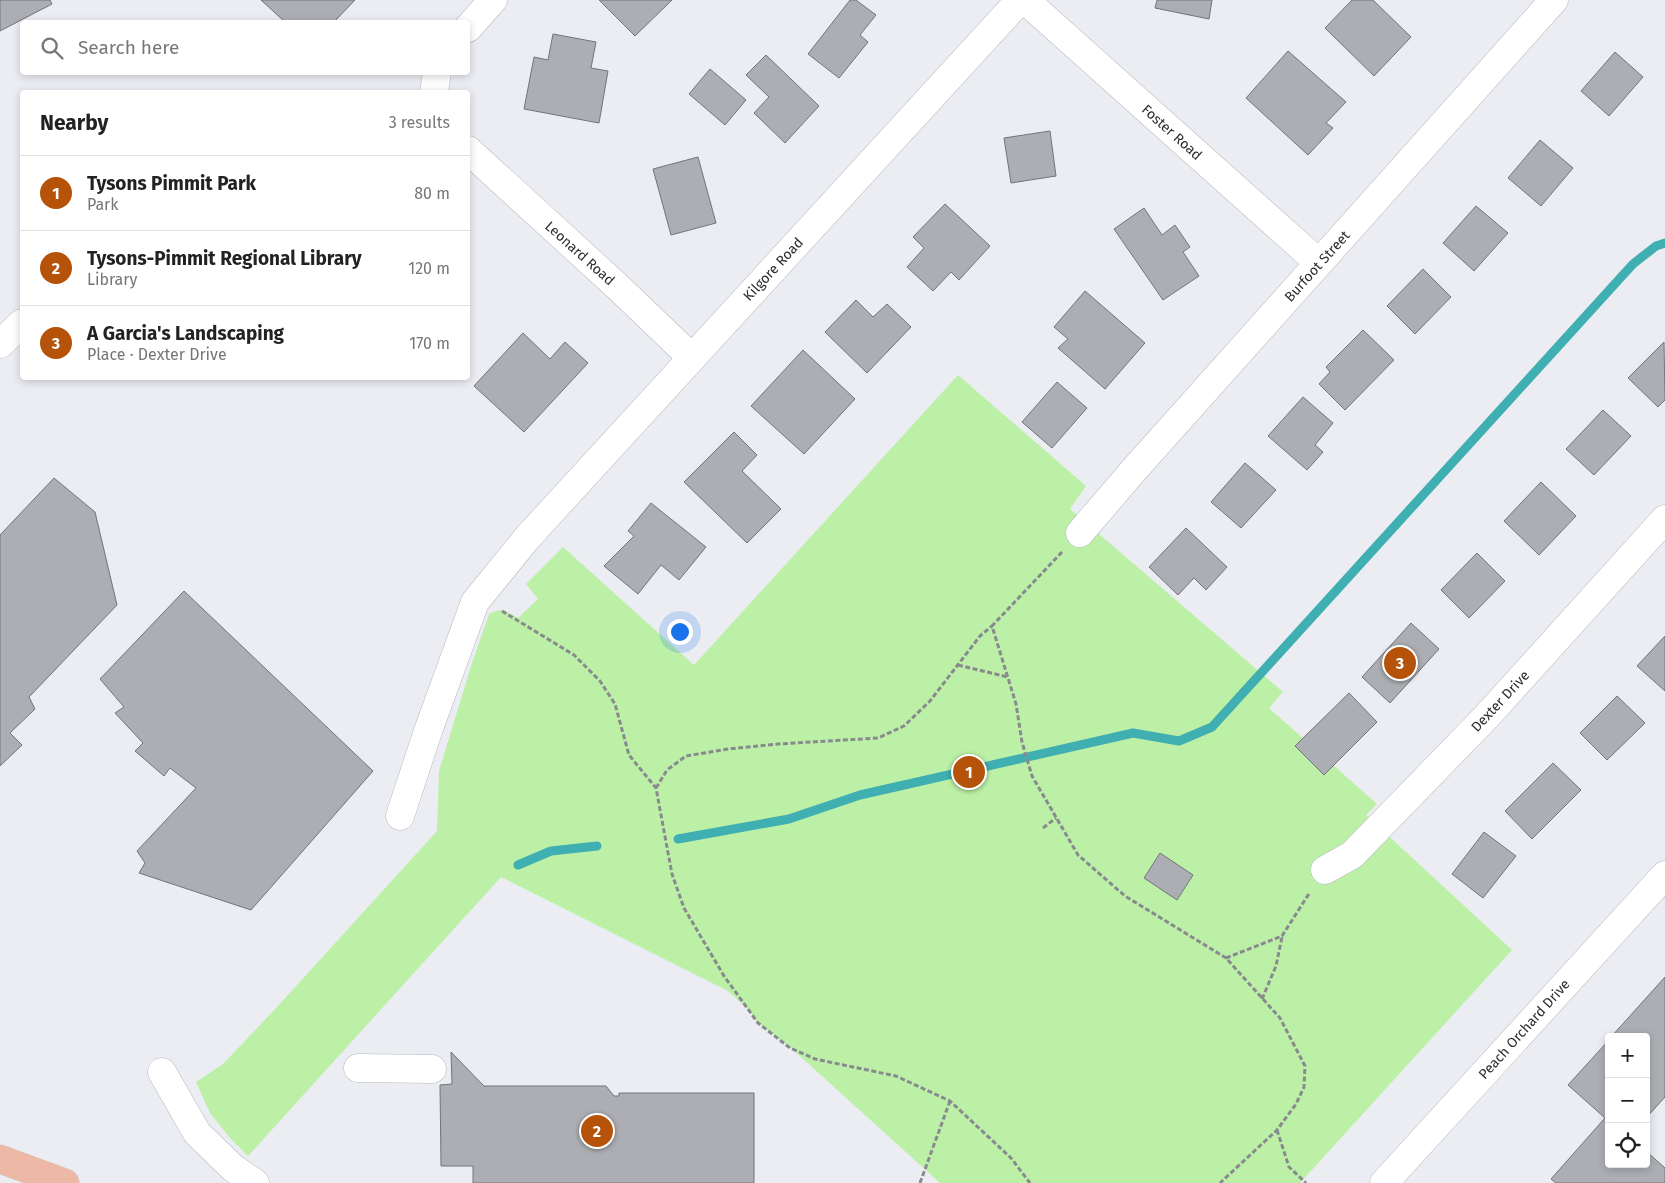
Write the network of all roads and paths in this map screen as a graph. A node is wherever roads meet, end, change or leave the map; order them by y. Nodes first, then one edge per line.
1 (493, 0) edge
2 (1020, 0) edge
3 (1025, 0) edge
4 (1554, 0) edge
5 (470, 26) edge
6 (437, 75) edge
7 (434, 90) edge
8 (470, 152) edge
9 (1319, 263) junction
10 (20, 325) edge
11 (0, 344) edge
12 (692, 358) junction
13 (1665, 519) edge
14 (1080, 533) joint
15 (475, 602) junction
16 (992, 626) junction
17 (958, 664) junction
18 (1008, 677) junction
19 (656, 788) junction
20 (400, 816) dead end
21 (1056, 818) junction
22 (1043, 828) dead end
23 (1325, 870) joint
24 (1665, 875) edge
25 (1282, 936) junction
26 (1226, 958) junction
27 (1262, 999) junction
28 (358, 1068) dead end
29 (432, 1069) dead end
30 (162, 1072) dead end
31 (950, 1101) junction
32 (1277, 1130) junction
33 (0, 1159) edge
34 (64, 1183) edge
35 (255, 1183) edge
36 (920, 1183) edge
37 (1030, 1183) edge
38 (1220, 1183) edge
39 (1306, 1183) edge
40 (1384, 1183) edge

1 - 5 street
2 - 12 street, Kilgore Road
3 - 9 street, Foster Road
4 - 9 street, Burfoot Street
6 - 7 street
8 - 12 street, Leonard Road
9 - 14 street, Burfoot Street
10 - 11 street
12 - 15 street, Kilgore Road
13 - 23 street, Dexter Drive
14 - 16 path
15 - 19 path
15 - 20 street, Kilgore Road
16 - 17 path
16 - 18 path
17 - 18 path
17 - 19 path
18 - 21 path
19 - 31 path
21 - 22 path
21 - 26 path
23 - 25 path
24 - 40 street, Peach Orchard Drive
25 - 26 path
25 - 27 path
26 - 27 path
27 - 32 path
28 - 29 street
30 - 35 street
31 - 36 path
31 - 37 path
32 - 38 path
32 - 39 path
33 - 34 main road

